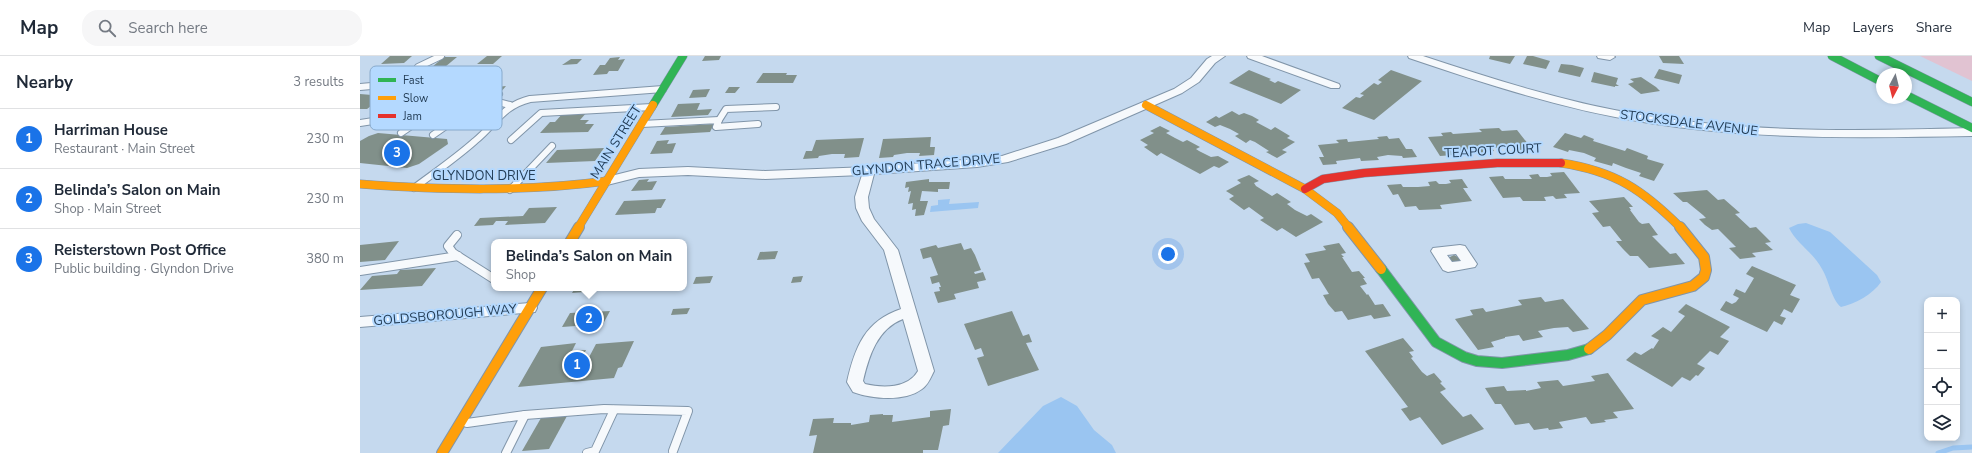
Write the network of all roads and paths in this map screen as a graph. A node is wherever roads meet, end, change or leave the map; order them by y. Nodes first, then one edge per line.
1 (440, 56) edge
2 (683, 56) edge
3 (1220, 56) edge
4 (1252, 56) edge
5 (1414, 56) edge
6 (1832, 56) edge
7 (1879, 56) edge
8 (420, 66) edge
9 (1876, 79) edge
10 (370, 86) edge
11 (1335, 86) dead end
12 (360, 87) edge
13 (664, 88) junction
14 (1912, 97) edge
15 (1972, 102) edge
16 (502, 103) edge
17 (510, 105) junction
18 (1146, 105) junction
19 (776, 106) dead end
20 (652, 107) junction
21 (502, 111) edge
22 (719, 120) junction
23 (370, 121) edge
24 (360, 122) edge
25 (642, 124) junction
26 (758, 124) dead end
27 (1972, 128) edge
28 (405, 130) edge
29 (440, 130) edge
30 (486, 130) edge
31 (1972, 132) edge
32 (401, 133) dead end
33 (433, 135) dead end
34 (511, 140) dead end
35 (552, 146) dead end
36 (869, 171) junction
37 (607, 181) junction
38 (360, 184) edge
39 (412, 189) junction
40 (1305, 189) junction
41 (510, 190) junction
42 (457, 236) dead end
43 (572, 239) edge
44 (458, 256) junction
45 (360, 271) edge
46 (491, 277) edge
47 (540, 291) edge
48 (530, 308) junction
49 (910, 311) junction
50 (360, 322) edge
51 (614, 410) junction
52 (525, 415) junction
53 (459, 424) junction
54 (674, 451) dead end
55 (442, 453) edge
56 (506, 453) edge
57 (587, 453) edge

1 - 8 lane
2 - 13 main road, MAIN STREET
3 - 18 street, GLYNDON TRACE DRIVE
4 - 11 street
5 - 31 street, STOCKSDALE AVENUE
6 - 9 main road
7 - 15 main road
10 - 12 lane
13 - 17 lane
13 - 20 main road, MAIN STREET
14 - 27 main road
16 - 17 lane
17 - 21 lane
18 - 36 street, GLYNDON TRACE DRIVE
18 - 40 main road, TEAPOT COURT
19 - 22 lane
20 - 25 main road, MAIN STREET
20 - 34 lane
22 - 25 lane
22 - 26 lane
23 - 24 lane
25 - 37 main road, MAIN STREET
28 - 32 lane
29 - 33 lane
30 - 39 lane
35 - 41 lane
36 - 37 street, GLYNDON TRACE DRIVE
36 - 49 street
37 - 41 main road, GLYNDON DRIVE
37 - 43 main road, MAIN STREET
38 - 39 main road, GLYNDON DRIVE
39 - 41 main road, GLYNDON DRIVE
40 - 40 main road, TEAPOT COURT
42 - 44 lane
44 - 45 lane
44 - 46 lane
47 - 48 main road
48 - 50 street, GOLDSBOROUGH WAY
48 - 53 main road
49 - 49 street
51 - 52 lane
51 - 54 lane
51 - 57 lane
52 - 53 lane
52 - 56 lane
53 - 55 main road

